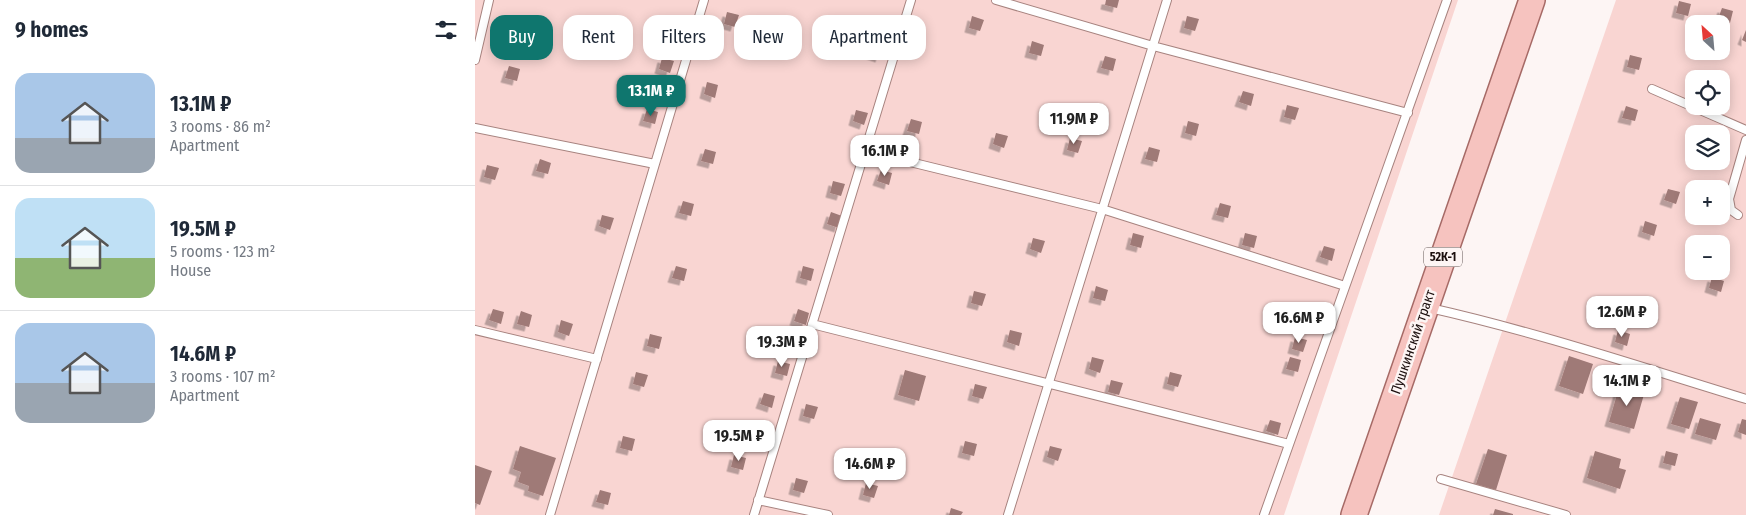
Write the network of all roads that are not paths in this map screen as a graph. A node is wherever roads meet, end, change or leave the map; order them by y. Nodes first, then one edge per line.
1 (489, 0) edge
2 (704, 0) edge
3 (911, 0) edge
4 (996, 0) edge
5 (1167, 0) edge
6 (1447, 0) edge
7 (1532, 0) edge
8 (1153, 46) junction
9 (475, 60) edge
10 (1652, 89) dead end
11 (1407, 112) junction
12 (475, 128) edge
13 (1746, 130) edge
14 (1746, 140) edge
15 (865, 151) junction
16 (655, 164) junction
17 (1102, 209) junction
18 (1738, 215) dead end
19 (1345, 286) junction
20 (1425, 307) junction
21 (813, 324) junction
22 (475, 330) edge
23 (597, 359) junction
24 (1049, 383) junction
25 (1746, 398) edge
26 (1289, 444) junction
27 (1441, 479) dead end
28 (759, 500) junction
29 (550, 515) edge
30 (754, 515) edge
31 (828, 515) edge
32 (1008, 515) edge
33 (1264, 515) edge
34 (1354, 515) edge
35 (1566, 515) edge

1 - 9 lane
2 - 16 lane
3 - 15 lane
4 - 8 lane
5 - 8 lane
6 - 11 lane
7 - 20 main road, Пушкинский тракт / 52К-1
8 - 11 lane
8 - 17 lane
10 - 13 lane
11 - 19 lane
12 - 16 lane
14 - 18 lane
15 - 17 lane
15 - 21 lane
16 - 23 lane
17 - 19 lane
17 - 24 lane
19 - 26 lane
20 - 25 lane
20 - 34 main road, Пушкинский тракт / 52К-1
21 - 24 lane
21 - 28 lane
22 - 23 lane
23 - 29 lane
24 - 26 lane
24 - 32 lane
26 - 33 lane
27 - 35 lane
28 - 30 lane
28 - 31 lane

